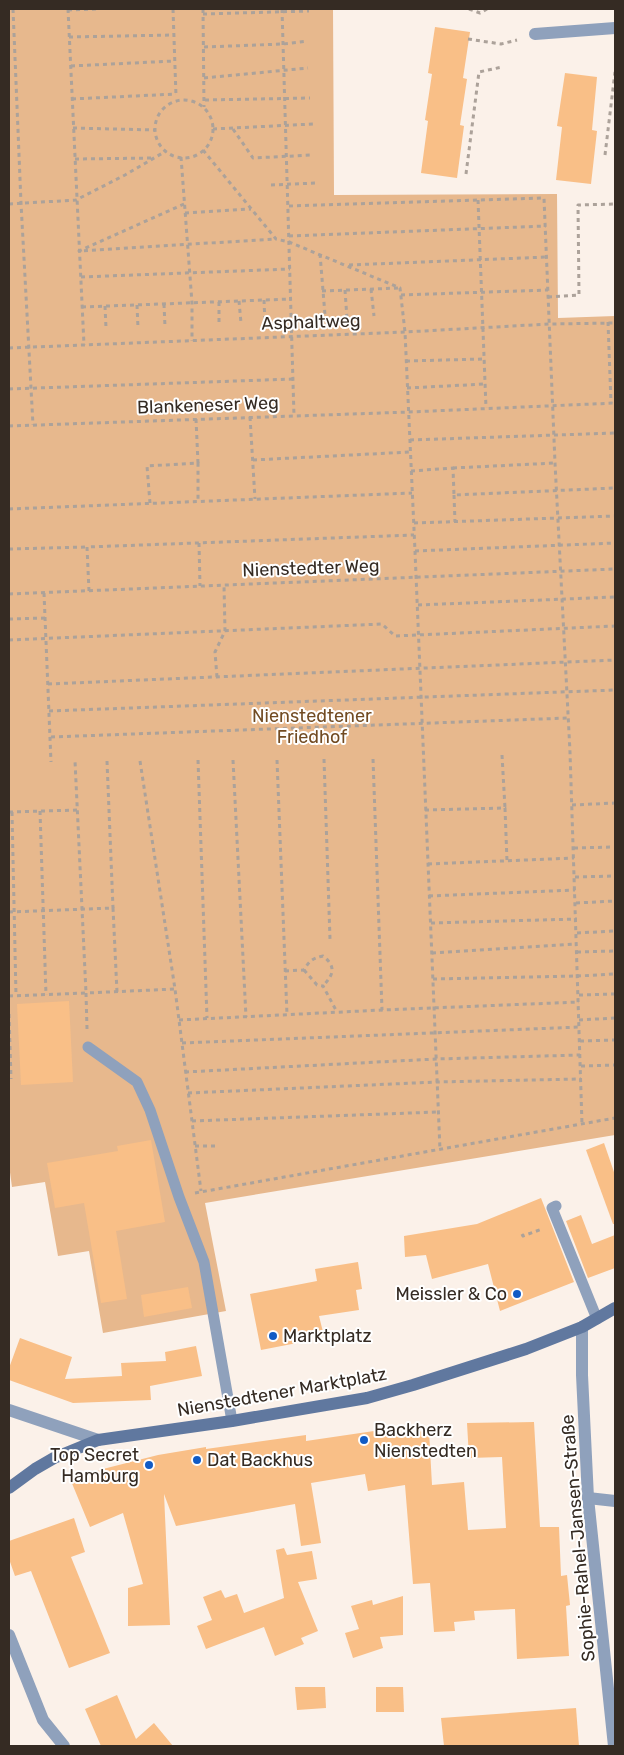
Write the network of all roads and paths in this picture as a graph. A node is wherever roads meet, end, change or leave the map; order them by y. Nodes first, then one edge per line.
1 (13, 9) edge
2 (68, 9) edge
3 (96, 9) edge
4 (173, 9) edge
5 (203, 9) edge
6 (469, 9) edge
7 (486, 9) edge
8 (282, 10) edge
9 (309, 11) dead end
10 (203, 14) junction
11 (615, 28) edge
12 (535, 34) joint
13 (174, 35) junction
14 (69, 37) junction
15 (468, 39) dead end
16 (307, 41) dead end
17 (283, 44) junction
18 (204, 47) junction
19 (174, 61) junction
20 (70, 66) junction
21 (502, 67) dead end
22 (308, 68) dead end
23 (284, 70) junction
24 (615, 72) edge
25 (204, 78) junction
26 (176, 94) junction
27 (310, 98) dead end
28 (72, 99) junction
29 (285, 99) junction
30 (205, 100) junction
31 (176, 101) junction
32 (204, 108) junction
33 (313, 124) dead end
34 (286, 126) junction
35 (73, 128) junction
36 (232, 128) junction
37 (213, 129) junction
38 (155, 130) junction
39 (203, 150) junction
40 (166, 151) junction
41 (312, 155) dead end
42 (605, 155) dead end
43 (287, 156) junction
44 (181, 157) junction
45 (155, 158) junction
46 (75, 159) junction
47 (466, 174) dead end
48 (316, 183) dead end
49 (288, 184) junction
50 (271, 185) dead end
51 (76, 200) junction
52 (478, 200) junction
53 (21, 203) junction
54 (9, 204) edge
55 (184, 204) junction
56 (615, 204) edge
57 (288, 206) junction
58 (251, 209) junction
59 (185, 213) junction
60 (546, 226) junction
61 (479, 228) junction
62 (289, 236) junction
63 (276, 240) junction
64 (290, 242) junction
65 (188, 244) junction
66 (79, 251) junction
67 (320, 254) junction
68 (547, 257) junction
69 (480, 260) junction
70 (346, 265) junction
71 (290, 269) junction
72 (189, 272) junction
73 (80, 277) junction
74 (400, 288) junction
75 (371, 289) junction
76 (345, 290) junction
77 (548, 290) junction
78 (322, 291) junction
79 (482, 292) junction
80 (401, 296) junction
81 (548, 297) junction
82 (291, 298) junction
83 (264, 300) junction
84 (239, 301) junction
85 (219, 302) junction
86 (192, 303) junction
87 (164, 304) junction
88 (137, 305) junction
89 (105, 306) junction
90 (82, 307) junction
91 (324, 315) dead end
92 (374, 316) dead end
93 (347, 319) dead end
94 (219, 322) dead end
95 (608, 322) junction
96 (240, 323) dead end
97 (265, 323) dead end
98 (615, 323) edge
99 (549, 324) junction
100 (165, 327) dead end
101 (106, 328) dead end
102 (138, 328) dead end
103 (483, 328) junction
104 (405, 332) junction
105 (291, 337) junction
106 (192, 341) junction
107 (84, 345) junction
108 (29, 347) junction
109 (9, 348) edge
110 (484, 360) junction
111 (406, 361) junction
112 (293, 379) junction
113 (485, 384) junction
114 (31, 388) junction
115 (407, 388) junction
116 (9, 389) edge
117 (613, 403) edge
118 (552, 405) junction
119 (486, 408) junction
120 (409, 412) junction
121 (294, 416) junction
122 (250, 417) junction
123 (196, 419) junction
124 (33, 425) junction
125 (9, 426) edge
126 (615, 433) edge
127 (553, 435) junction
128 (410, 440) junction
129 (410, 452) junction
130 (253, 460) junction
131 (198, 463) junction
132 (554, 463) junction
133 (453, 468) junction
134 (411, 471) junction
135 (615, 488) edge
136 (556, 491) junction
137 (412, 494) junction
138 (454, 495) junction
139 (255, 500) junction
140 (198, 502) junction
141 (150, 503) junction
142 (9, 509) edge
143 (615, 516) edge
144 (557, 519) junction
145 (455, 522) junction
146 (414, 523) junction
147 (414, 535) junction
148 (199, 543) junction
149 (615, 543) edge
150 (558, 545) junction
151 (86, 547) junction
152 (9, 549) edge
153 (415, 551) junction
154 (615, 568) edge
155 (560, 571) junction
156 (416, 577) junction
157 (224, 585) junction
158 (200, 586) junction
159 (89, 591) junction
160 (44, 593) junction
161 (9, 594) edge
162 (615, 597) edge
163 (562, 600) junction
164 (418, 605) junction
165 (46, 618) junction
166 (9, 619) edge
167 (615, 626) edge
168 (563, 628) junction
169 (225, 631) junction
170 (418, 635) junction
171 (46, 639) junction
172 (9, 640) edge
173 (615, 660) edge
174 (565, 662) junction
175 (420, 668) junction
176 (217, 677) junction
177 (48, 684) junction
178 (615, 690) edge
179 (567, 692) junction
180 (421, 698) junction
181 (49, 711) junction
182 (568, 718) junction
183 (422, 724) junction
184 (51, 737) junction
185 (502, 755) dead end
186 (324, 759) dead end
187 (373, 759) dead end
188 (198, 760) dead end
189 (234, 760) dead end
190 (277, 760) dead end
191 (76, 761) dead end
192 (107, 761) dead end
193 (140, 761) dead end
194 (51, 762) dead end
195 (615, 803) edge
196 (572, 805) junction
197 (505, 808) junction
198 (78, 810) junction
199 (426, 810) junction
200 (40, 811) junction
201 (10, 812) edge
202 (615, 847) edge
203 (574, 848) junction
204 (574, 858) junction
205 (507, 861) junction
206 (428, 864) junction
207 (615, 876) edge
208 (575, 877) junction
209 (575, 890) junction
210 (429, 896) junction
211 (615, 901) edge
212 (576, 903) junction
213 (82, 908) junction
214 (113, 908) junction
215 (43, 911) junction
216 (9, 912) edge
217 (14, 912) junction
218 (576, 919) junction
219 (431, 923) junction
220 (615, 931) edge
221 (577, 933) junction
222 (330, 939) dead end
223 (577, 944) junction
224 (615, 951) edge
225 (577, 952) junction
226 (432, 953) junction
227 (304, 970) junction
228 (284, 971) junction
229 (615, 974) edge
230 (578, 976) junction
231 (433, 979) junction
232 (323, 986) junction
233 (175, 989) junction
234 (117, 992) junction
235 (86, 993) junction
236 (579, 994) junction
237 (615, 994) edge
238 (46, 995) junction
239 (9, 996) edge
240 (16, 996) junction
241 (579, 1002) junction
242 (434, 1007) junction
243 (382, 1010) junction
244 (337, 1012) junction
245 (9, 1014) edge
246 (287, 1015) junction
247 (246, 1017) junction
248 (206, 1018) junction
249 (615, 1018) edge
250 (179, 1020) junction
251 (579, 1020) junction
252 (9, 1025) edge
253 (580, 1027) junction
254 (435, 1034) junction
255 (615, 1040) edge
256 (580, 1041) junction
257 (182, 1043) junction
258 (88, 1047) joint
259 (580, 1055) junction
260 (9, 1056) edge
261 (436, 1059) junction
262 (615, 1065) edge
263 (580, 1066) junction
264 (185, 1072) junction
265 (11, 1079) dead end
266 (581, 1079) junction
267 (437, 1082) junction
268 (188, 1093) junction
269 (438, 1112) junction
270 (615, 1118) edge
271 (192, 1121) junction
272 (582, 1124) junction
273 (195, 1146) junction
274 (219, 1146) dead end
275 (440, 1150) junction
276 (556, 1206) dead end
277 (547, 1227) dead end
278 (522, 1234) dead end
279 (615, 1308) edge
280 (597, 1319) junction
281 (582, 1327) junction
282 (9, 1410) edge
283 (232, 1421) junction
284 (98, 1440) junction
285 (9, 1488) edge
286 (588, 1498) junction
287 (615, 1500) edge
288 (9, 1635) edge
289 (64, 1746) edge
290 (614, 1746) edge

1 - 53 path
2 - 3 path
2 - 14 path
4 - 13 path
5 - 10 path
6 - 7 path
8 - 9 path
8 - 10 path
8 - 17 path
10 - 18 path
11 - 12 street
12 - 15 path
13 - 14 path
13 - 19 path
14 - 20 path
16 - 17 path
17 - 18 path
17 - 23 path
18 - 25 path
19 - 20 path
19 - 26 path
20 - 28 path
21 - 47 path
22 - 23 path
23 - 25 path
23 - 29 path
24 - 42 path
25 - 30 path
26 - 28 path
26 - 31 path
27 - 29 path
28 - 35 path
29 - 30 path
29 - 34 path
30 - 32 path
31 - 32 path
31 - 38 path
32 - 37 path
33 - 34 path
34 - 36 path
34 - 43 path
35 - 38 path
35 - 46 path
36 - 37 path
36 - 43 path
37 - 39 path
38 - 40 path
39 - 44 path
39 - 58 path
40 - 44 path
40 - 45 path
41 - 43 path
43 - 49 path
44 - 55 path
45 - 46 path
45 - 51 path
46 - 51 path
48 - 49 path
49 - 50 path
49 - 57 path
51 - 53 path
51 - 66 path
52 - 57 path
52 - 60 path
52 - 61 path
53 - 54 path
53 - 108 path
55 - 59 path
55 - 66 path
56 - 81 path
57 - 62 path
58 - 59 path
58 - 63 path
59 - 65 path
60 - 61 path
60 - 68 path
61 - 62 path
61 - 69 path
62 - 64 path
63 - 64 path
63 - 65 path
64 - 67 path
64 - 71 path
65 - 66 path
65 - 72 path
66 - 73 path
67 - 70 path
67 - 78 path
68 - 69 path
68 - 77 path
69 - 70 path
69 - 79 path
70 - 74 path
71 - 72 path
71 - 82 path
72 - 73 path
72 - 86 path
73 - 90 path
74 - 75 path
74 - 80 path
75 - 76 path
75 - 92 path
76 - 78 path
76 - 93 path
77 - 79 path
77 - 81 path
78 - 91 path
79 - 80 path
79 - 103 path
80 - 104 path
81 - 99 path
82 - 83 path
82 - 105 path
83 - 84 path
83 - 97 path
84 - 85 path
84 - 96 path
85 - 86 path
85 - 94 path
86 - 87 path
86 - 106 path
87 - 88 path
87 - 100 path
88 - 89 path
88 - 102 path
89 - 90 path
89 - 101 path
90 - 107 path
95 - 98 path, Asphaltweg
95 - 99 path, Asphaltweg
95 - 117 path
99 - 103 path, Asphaltweg
99 - 118 path
103 - 104 path, Asphaltweg
103 - 110 path
104 - 105 path, Asphaltweg
104 - 111 path
105 - 106 path, Asphaltweg
105 - 112 path
106 - 107 path, Asphaltweg
107 - 108 path, Asphaltweg
108 - 109 path, Asphaltweg
108 - 114 path
110 - 111 path
110 - 113 path
111 - 115 path
112 - 114 path
112 - 121 path
113 - 115 path
113 - 119 path
114 - 116 path
114 - 124 path
115 - 120 path
117 - 118 path, Blankeneser Weg
118 - 119 path, Blankeneser Weg
118 - 127 path
119 - 120 path, Blankeneser Weg
120 - 121 path, Blankeneser Weg
120 - 128 path
121 - 122 path, Blankeneser Weg
122 - 123 path, Blankeneser Weg
122 - 130 path
123 - 124 path, Blankeneser Weg
123 - 131 path
124 - 125 path, Blankeneser Weg
126 - 127 path
127 - 128 path
127 - 132 path
128 - 129 path
129 - 130 path
129 - 134 path
130 - 139 path
131 - 140 path
131 - 141 path
132 - 133 path
132 - 136 path
133 - 134 path
133 - 138 path
134 - 137 path
135 - 136 path
136 - 138 path
136 - 144 path
137 - 139 path
137 - 146 path
138 - 145 path
139 - 140 path
140 - 141 path
141 - 142 path
143 - 144 path
144 - 145 path
144 - 150 path
145 - 146 path
146 - 147 path
147 - 148 path
147 - 153 path
148 - 151 path
148 - 158 path
149 - 150 path
150 - 153 path
150 - 155 path
151 - 152 path
151 - 159 path
153 - 156 path
154 - 155 path, Nienstedter Weg
155 - 156 path, Nienstedter Weg
155 - 163 path
156 - 157 path, Nienstedter Weg
156 - 164 path
157 - 158 path, Nienstedter Weg
157 - 169 path
158 - 159 path, Nienstedter Weg
159 - 160 path, Nienstedter Weg
160 - 161 path, Nienstedter Weg
160 - 165 path
162 - 163 path
163 - 164 path
163 - 168 path
164 - 170 path
165 - 166 path
165 - 171 path
167 - 168 path
168 - 170 path
168 - 174 path
169 - 170 path
169 - 171 path
169 - 176 path
170 - 175 path
171 - 172 path
171 - 177 path
173 - 174 path
174 - 175 path
174 - 179 path
175 - 176 path
175 - 180 path
176 - 177 path
177 - 181 path
178 - 179 path
179 - 180 path
179 - 182 path
180 - 181 path
180 - 183 path
181 - 184 path
182 - 183 path
182 - 196 path
183 - 184 path
183 - 199 path
184 - 194 path
185 - 197 path
186 - 222 path
187 - 243 path
188 - 248 path
189 - 247 path
190 - 228 path
191 - 198 path
192 - 214 path
193 - 233 path
195 - 196 path
196 - 203 path
197 - 199 path
197 - 205 path
198 - 200 path
198 - 213 path
199 - 206 path
200 - 201 path
200 - 215 path
201 - 217 path
202 - 203 path
203 - 204 path
204 - 205 path
204 - 208 path
205 - 206 path
206 - 210 path
207 - 208 path
208 - 209 path
209 - 210 path
209 - 212 path
210 - 219 path
211 - 212 path
212 - 218 path
213 - 214 path
213 - 215 path
213 - 235 path
214 - 234 path
215 - 217 path
215 - 238 path
216 - 217 path
217 - 240 path
218 - 219 path
218 - 221 path
219 - 226 path
220 - 221 path
221 - 223 path
223 - 225 path
223 - 226 path
224 - 225 path
225 - 230 path
226 - 231 path
227 - 228 path
227 - 232 path
227 - 232 path
228 - 246 path
229 - 230 path
230 - 231 path
230 - 236 path
231 - 242 path
232 - 244 path
233 - 234 path
233 - 250 path
234 - 235 path
235 - 238 path
235 - 258 path
236 - 237 path
236 - 241 path
238 - 240 path
239 - 240 path
241 - 242 path
241 - 251 path
242 - 243 path
242 - 254 path
243 - 244 path
244 - 246 path
245 - 252 path
246 - 247 path
247 - 248 path
248 - 250 path
249 - 251 path
250 - 257 path
251 - 253 path
252 - 260 path
253 - 254 path
253 - 256 path
254 - 257 path
254 - 261 path
255 - 256 path
256 - 259 path
257 - 264 path
258 - 283 lane
259 - 261 path
259 - 263 path
260 - 265 path
261 - 264 path
261 - 267 path
262 - 263 path
263 - 266 path
264 - 268 path
266 - 267 path
266 - 272 path
267 - 268 path
267 - 269 path
268 - 271 path
269 - 271 path
269 - 275 path
270 - 272 path
271 - 273 path
272 - 275 path
273 - 274 path
273 - 275 path
276 - 280 lane
277 - 278 path
279 - 280 street, Nienstedtener Marktplatz
280 - 281 street, Nienstedtener Marktplatz
281 - 283 street, Nienstedtener Marktplatz
281 - 286 street, Sophie-Rahel-Jansen-Straße
282 - 284 street, Nienstedtener Marktplatz
283 - 284 street, Nienstedtener Marktplatz
284 - 285 street, Nienstedtener Marktplatz
286 - 287 street
286 - 290 street, Sophie-Rahel-Jansen-Straße
288 - 289 street

